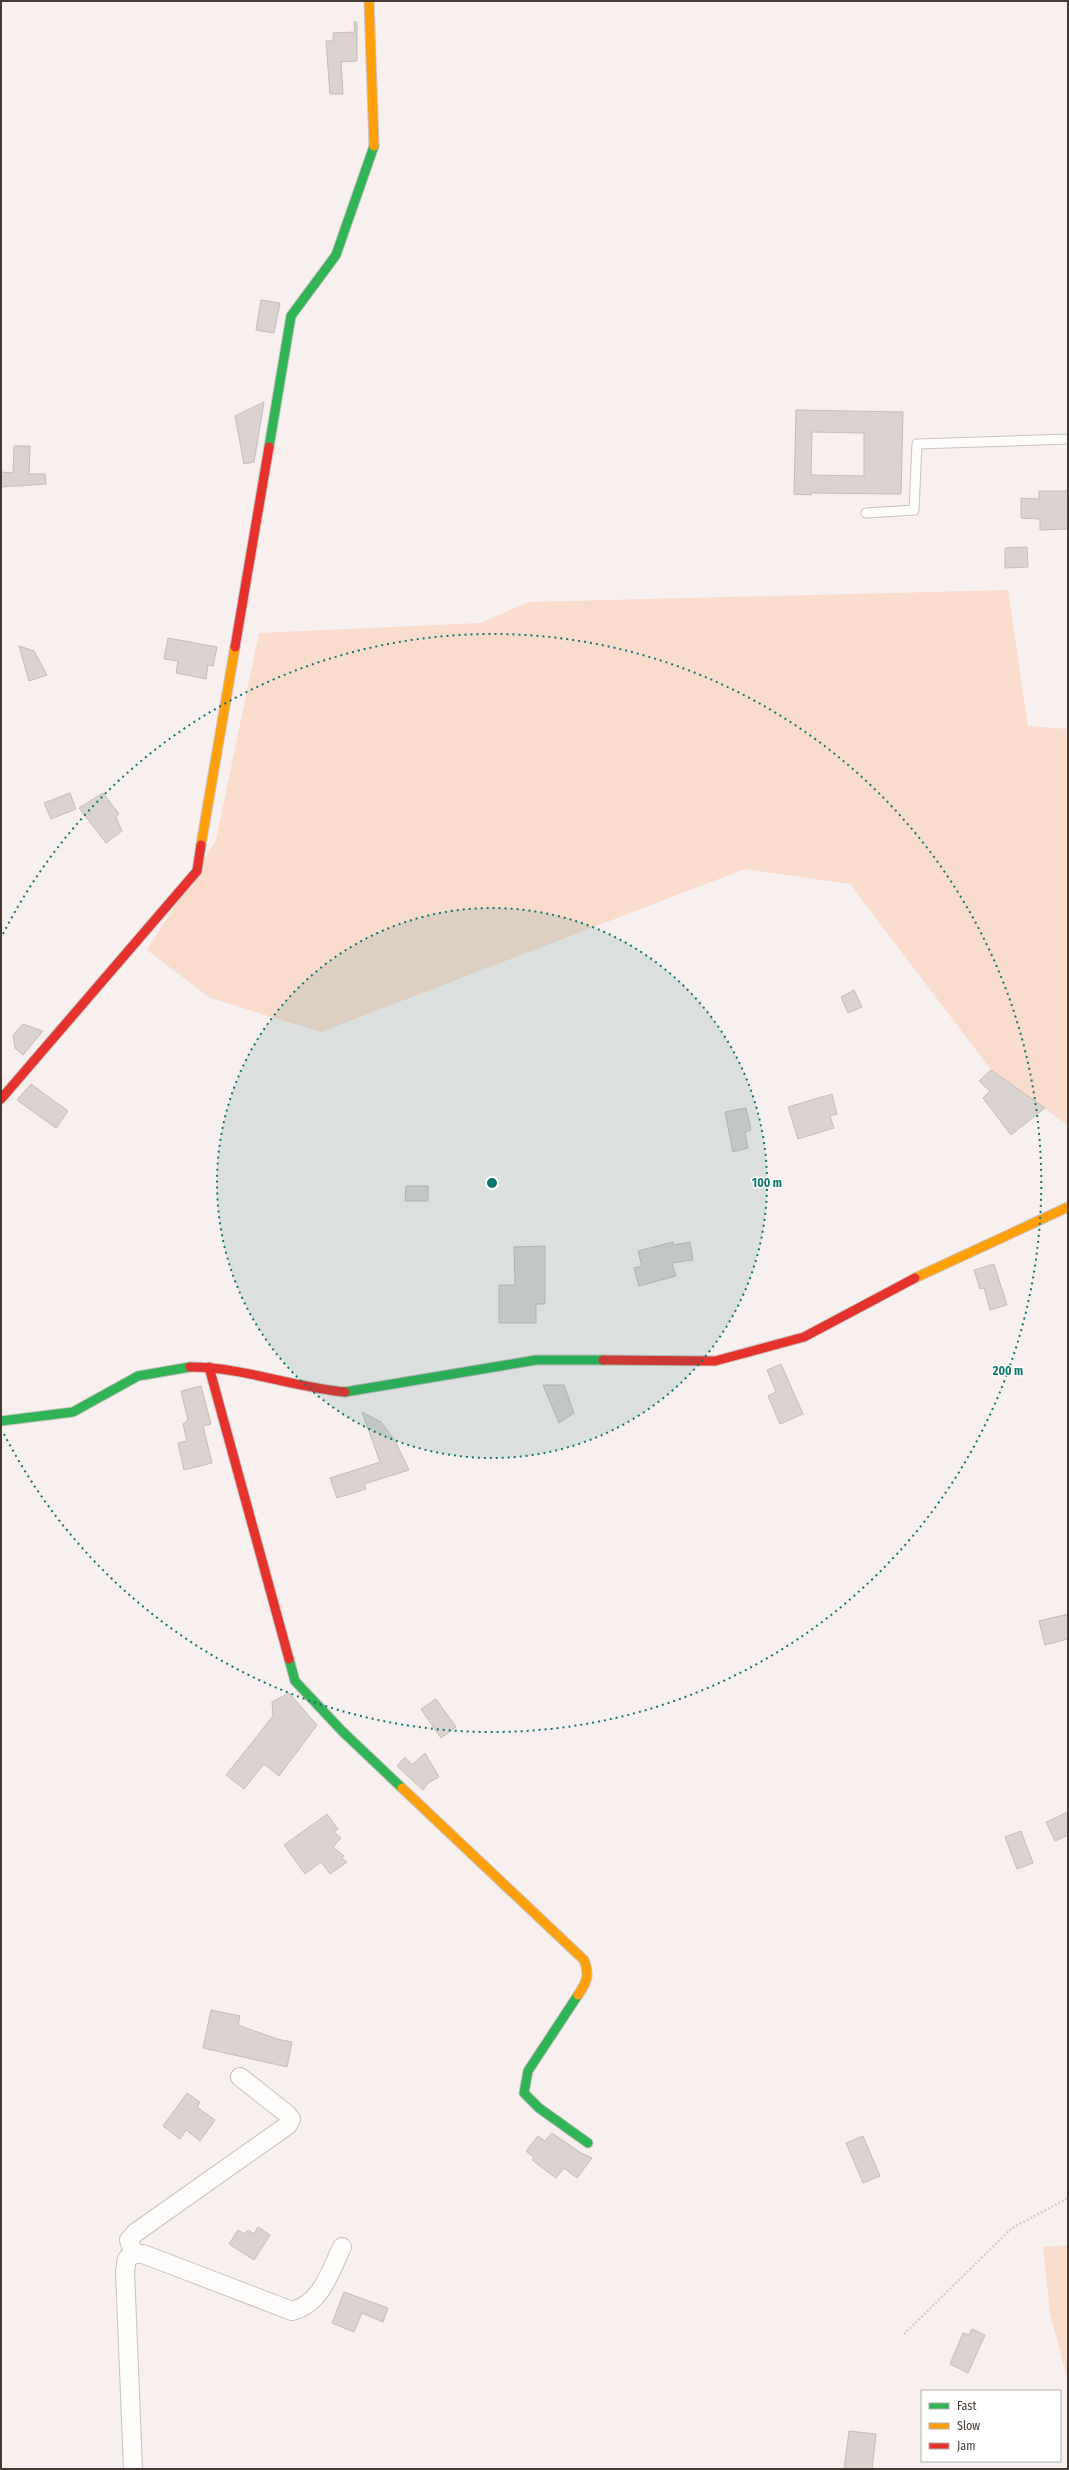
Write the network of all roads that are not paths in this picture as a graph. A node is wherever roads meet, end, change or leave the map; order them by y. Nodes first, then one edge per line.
1 (370, 1) edge
2 (1068, 439) edge
3 (866, 512) dead end
4 (1, 1099) edge
5 (1068, 1207) edge
6 (209, 1367) junction
7 (1, 1421) edge
8 (240, 2077) dead end
9 (588, 2143) dead end
10 (342, 2247) dead end
11 (133, 2254) junction
12 (133, 2469) edge

1 - 4 street
2 - 3 lane
5 - 6 street
6 - 7 street
6 - 9 street
8 - 11 street
10 - 11 street
11 - 12 street

